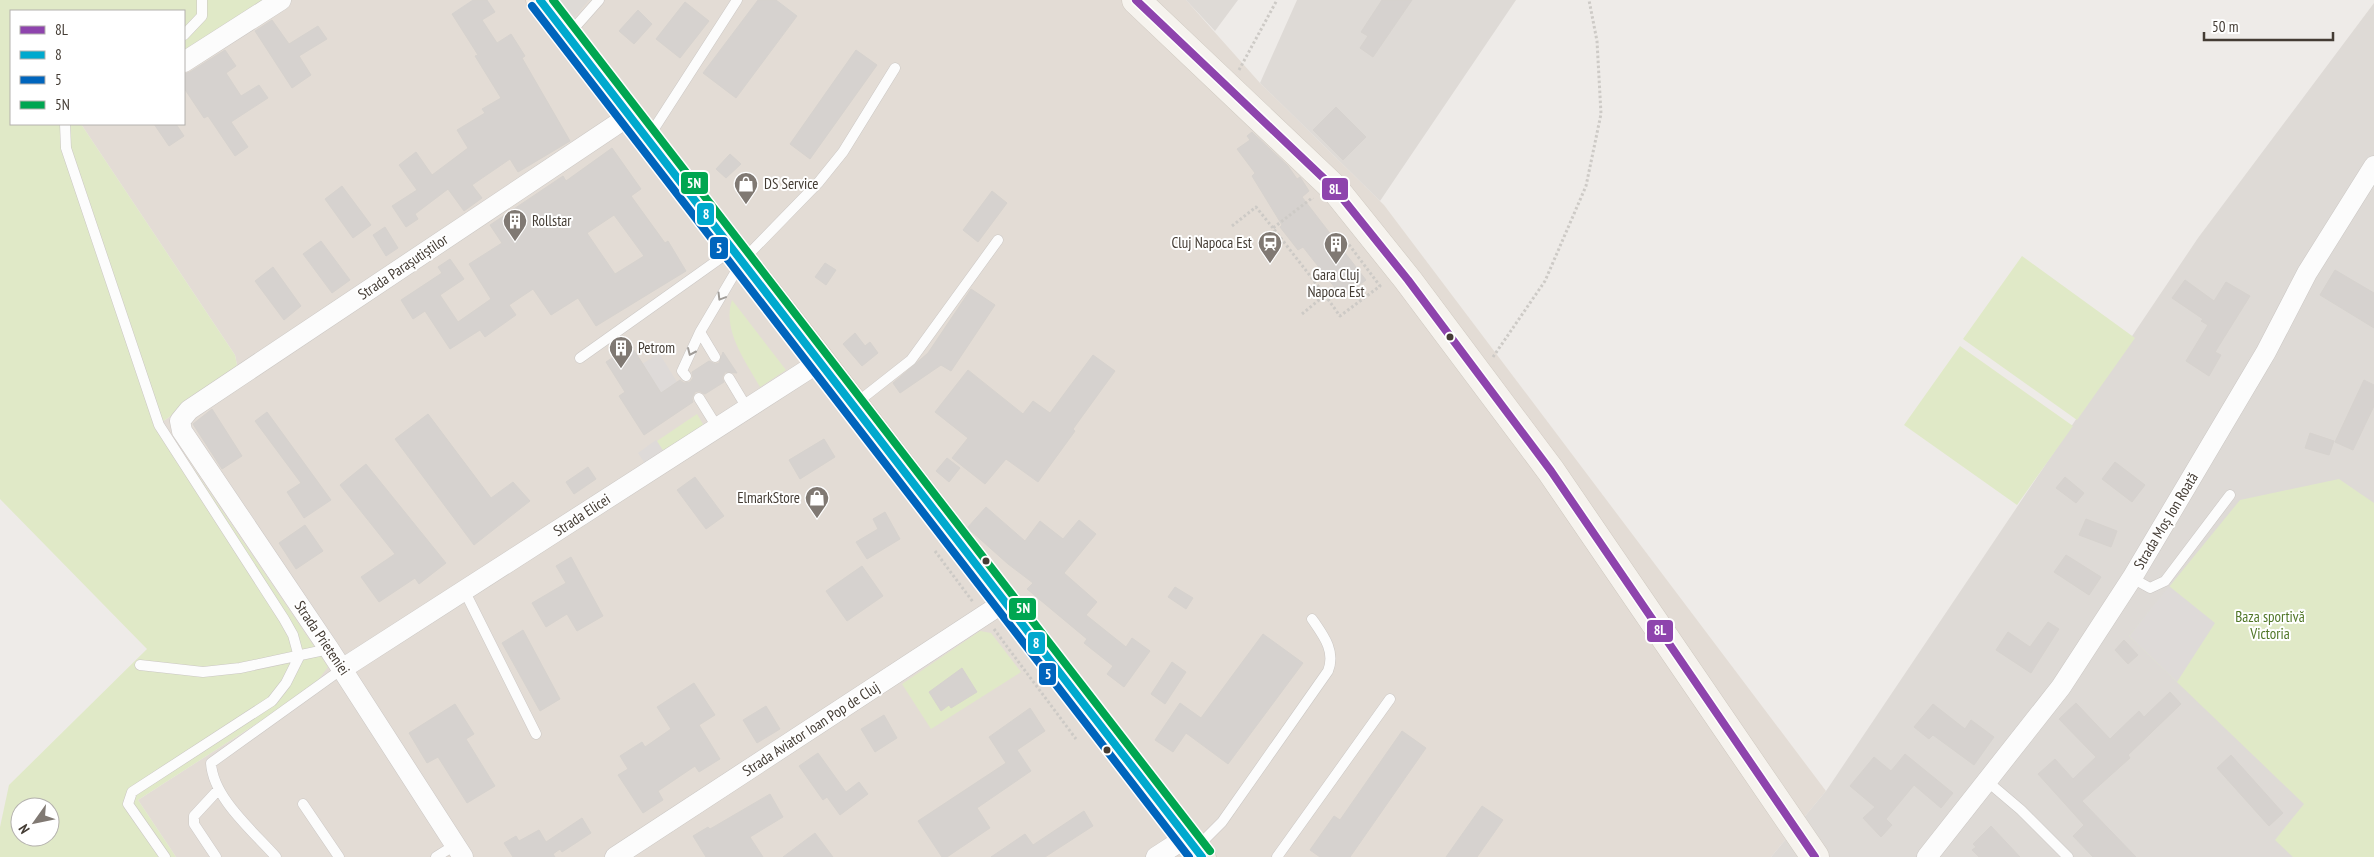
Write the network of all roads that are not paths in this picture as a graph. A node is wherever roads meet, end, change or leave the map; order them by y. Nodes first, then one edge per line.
1 (202, 0) edge
2 (281, 0) edge
3 (540, 0) edge
4 (599, 0) edge
5 (737, 0) edge
6 (1136, 0) edge
7 (185, 34) edge
8 (567, 36) junction
9 (185, 61) edge
10 (895, 68) dead end
11 (630, 116) junction
12 (64, 125) edge
13 (647, 140) junction
14 (2374, 166) edge
15 (998, 240) dead end
16 (737, 255) junction
17 (700, 332) junction
18 (715, 357) dead end
19 (580, 358) dead end
20 (821, 361) junction
21 (686, 376) dead end
22 (729, 378) dead end
23 (700, 398) dead end
24 (855, 405) junction
25 (747, 408) junction
26 (180, 421) joint
27 (717, 427) junction
28 (2230, 495) dead end
29 (2132, 578) junction
30 (464, 590) junction
31 (1006, 601) junction
32 (1312, 619) dead end
33 (330, 649) junction
34 (299, 657) junction
35 (140, 665) dead end
36 (342, 669) junction
37 (1390, 699) dead end
38 (536, 734) dead end
39 (1988, 782) junction
40 (218, 790) junction
41 (303, 804) dead end
42 (1195, 848) edge
43 (459, 851) edge
44 (164, 857) edge
45 (216, 857) edge
46 (276, 857) edge
47 (339, 857) edge
48 (436, 857) edge
49 (616, 857) edge
50 (1156, 857) edge
51 (1277, 857) edge
52 (1815, 857) edge
53 (1927, 857) edge
54 (2068, 857) edge

1 - 7 lane
2 - 9 street
3 - 8 main road
4 - 8 lane
5 - 13 lane
6 - 52 main road
8 - 11 main road
10 - 16 lane
11 - 13 main road
11 - 26 street, Strada Parașutiștilor
12 - 34 lane
13 - 16 main road
14 - 29 street, Strada Moș Ion Roată
15 - 24 lane
16 -> 17 lane
16 - 19 lane
16 - 20 main road
17 - 18 lane
17 -> 21 lane
20 - 24 main road
20 - 25 street, Strada Elicei
22 - 25 lane
23 - 27 lane
24 - 31 main road
25 - 27 street, Strada Elicei
26 - 33 street, Strada Prieteniei
27 - 30 street, Strada Elicei
28 - 29 lane
29 - 39 street, Strada Moș Ion Roată
30 - 36 street, Strada Elicei
30 - 38 lane
31 - 42 main road
31 - 49 street, Strada Aviator Ioan Pop de Cluj
32 - 42 lane
33 - 34 lane
33 - 36 street, Strada Prieteniei
34 - 35 lane
34 - 44 lane
36 - 40 lane
36 - 43 street, Strada Prieteniei
37 - 51 lane
39 - 53 street, Strada Moș Ion Roată
39 - 54 lane
40 - 45 lane
40 - 46 lane
41 - 47 lane
42 - 50 street
43 - 48 lane

